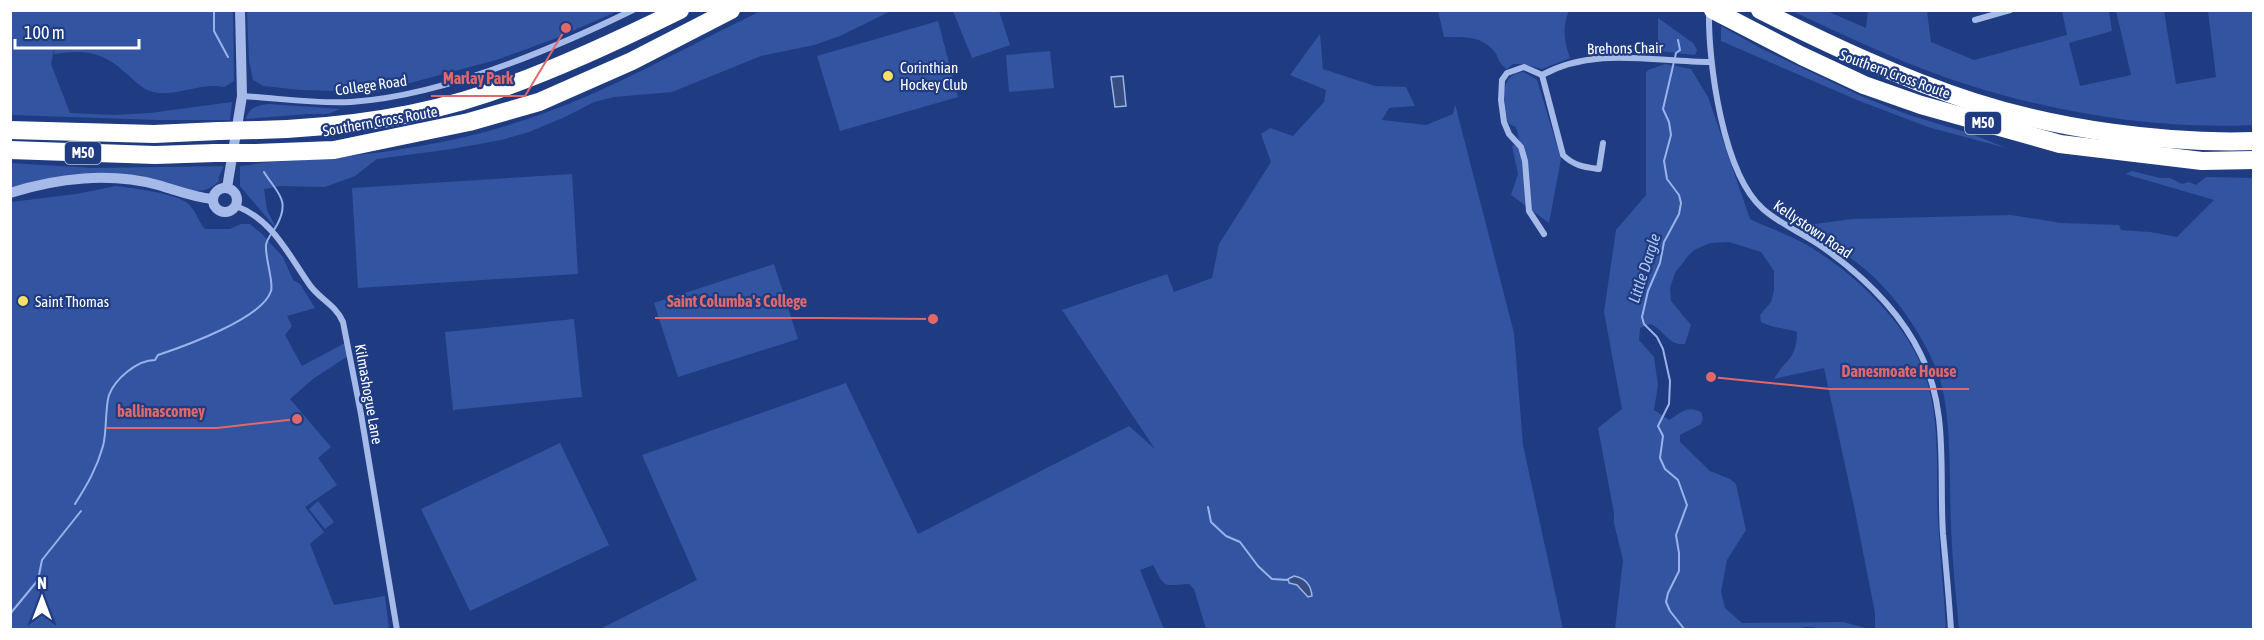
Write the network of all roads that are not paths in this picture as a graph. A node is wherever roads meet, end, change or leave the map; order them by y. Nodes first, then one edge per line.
1 (240, 10) edge
2 (633, 10) edge
3 (680, 10) edge
4 (731, 10) edge
5 (1711, 10) edge
6 (1760, 10) edge
7 (2010, 10) edge
8 (1975, 20) dead end
9 (1711, 62) junction
10 (1542, 75) junction
11 (242, 96) junction
12 (10, 130) edge
13 (2253, 141) edge
14 (1603, 143) dead end
15 (10, 150) edge
16 (2253, 160) edge
17 (226, 188) junction
18 (10, 193) edge
19 (212, 199) junction
20 (236, 206) junction
21 (1544, 234) dead end
22 (397, 630) edge
23 (1951, 630) edge

1 - 11 street
2 - 11 street, College Road
3 - 12 highway, Southern Cross Route / M50, bridge
4 - 15 highway, Southern Cross Route / M50, bridge
5 - 9 street, Kellystown Road
5 - 16 highway, Southern Cross Route / M50
6 - 13 highway, Southern Cross Route / M50
7 - 8 street
9 - 10 street, Brehons Chair
9 - 23 street, Kellystown Road
10 - 14 street
10 - 21 street
11 - 17 street
17 - 19 street
17 - 20 street
18 - 19 street
19 - 20 street
20 - 22 street, Kilmashogue Lane

